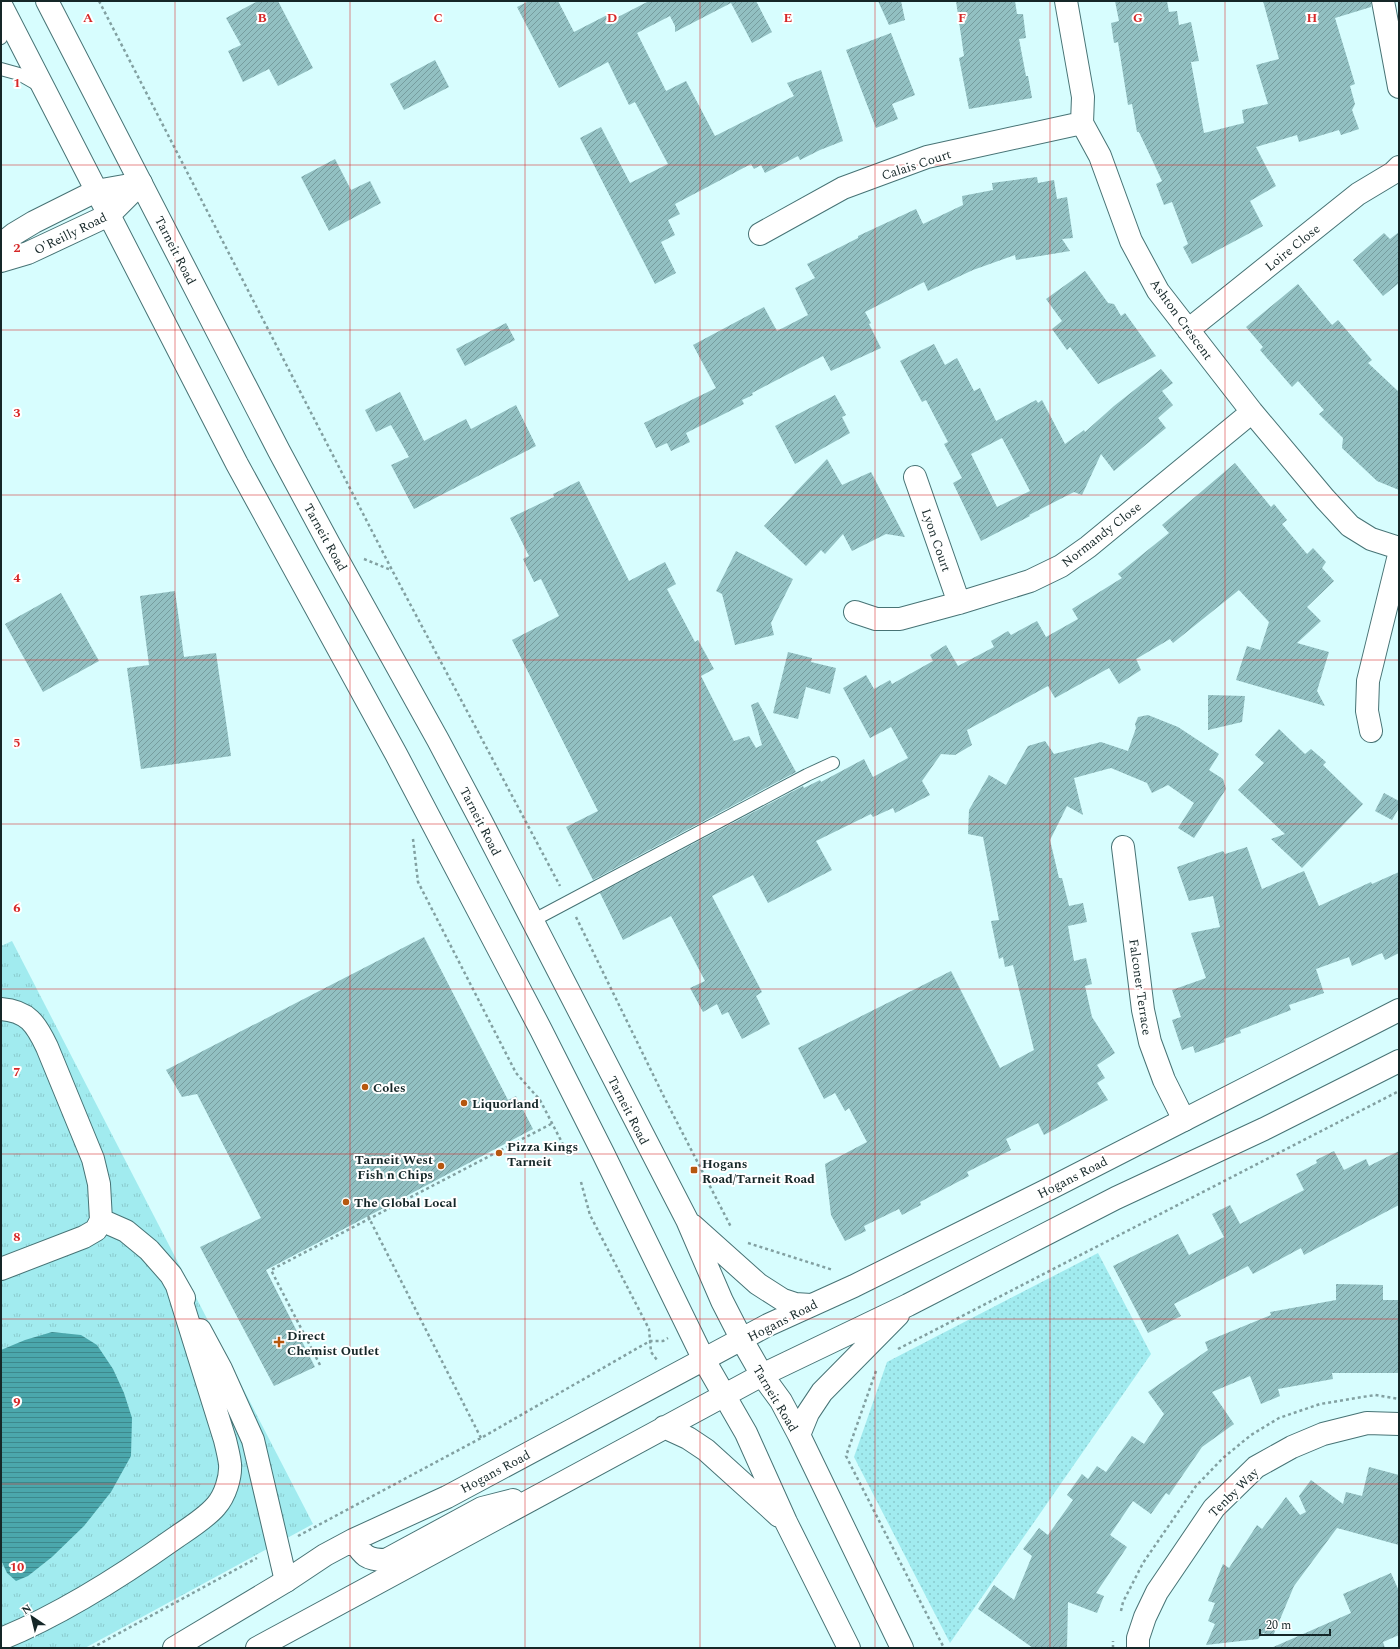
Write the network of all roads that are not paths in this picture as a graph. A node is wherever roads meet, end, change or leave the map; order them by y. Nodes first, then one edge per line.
1 (47, 1) edge
2 (1066, 1) edge
3 (1384, 1) edge
4 (4, 11) edge
5 (1, 38) edge
6 (1, 69) edge
7 (1399, 87) edge
8 (43, 88) junction
9 (1082, 123) junction
10 (1399, 167) edge
11 (141, 183) junction
12 (96, 191) junction
13 (109, 215) junction
14 (760, 234) dead end
15 (1, 244) edge
16 (1, 261) edge
17 (1188, 330) junction
18 (1252, 412) junction
19 (915, 477) dead end
20 (1399, 548) edge
21 (1399, 555) edge
22 (959, 603) junction
23 (855, 612) dead end
24 (1371, 731) dead end
25 (833, 763) dead end
26 (1122, 847) dead end
27 (532, 920) junction
28 (1, 1009) edge
29 (1399, 1010) edge
30 (1399, 1061) edge
31 (1184, 1120) junction
32 (101, 1220) junction
33 (687, 1220) junction
34 (1, 1269) edge
35 (177, 1286) junction
36 (908, 1304) junction
37 (812, 1305) junction
38 (742, 1340) junction
39 (704, 1360) junction
40 (762, 1375) junction
41 (724, 1396) junction
42 (1399, 1424) edge
43 (664, 1427) junction
44 (799, 1435) junction
45 (548, 1491) junction
46 (786, 1522) junction
47 (353, 1540) junction
48 (286, 1581) junction
49 (1, 1639) edge
50 (174, 1648) edge
51 (257, 1648) edge
52 (849, 1648) edge
53 (902, 1648) edge
54 (1138, 1648) edge

1 - 11 street, Tarneit Road
2 - 9 street
3 - 7 street
4 - 5 lane
4 - 8 street
6 - 8 lane
8 - 12 street
9 - 14 street, Calais Court
9 - 17 street, Ashton Crescent
10 - 17 street, Loire Close
11 - 12 street, O'Reilly Road
11 - 13 street, O'Reilly Road
11 - 27 street, Tarneit Road
12 - 13 street
12 - 15 street, O'Reilly Road
13 - 16 street, O'Reilly Road
13 - 39 street
17 - 18 street, Ashton Crescent
18 - 20 street, Ashton Crescent
18 - 22 street, Normandy Close
19 - 22 street, Lyon Court
21 - 24 street
22 - 23 street, Normandy Close
25 - 27 lane
26 - 31 street, Falconer Terrace
27 - 33 street, Tarneit Road
28 - 32 street
29 - 31 street, Hogans Road
30 - 36 street
31 - 37 street, Hogans Road
32 - 34 street
32 - 35 street
33 - 37 street
33 - 38 street, Tarneit Road
35 - 48 street
35 - 49 street
36 - 40 street
36 - 44 street
37 - 38 street, Hogans Road
38 - 39 street, Hogans Road
38 - 40 street, Tarneit Road
39 - 41 street
39 - 47 street, Hogans Road
40 - 41 street
40 - 44 street, Tarneit Road
41 - 43 street
41 - 46 street
42 - 54 street, Tenby Way
43 - 45 street
43 - 46 street
44 - 53 street, Tarneit Road
45 - 47 street
45 - 51 street
46 - 52 street
47 - 48 street, Hogans Road
48 - 50 street, Hogans Road

